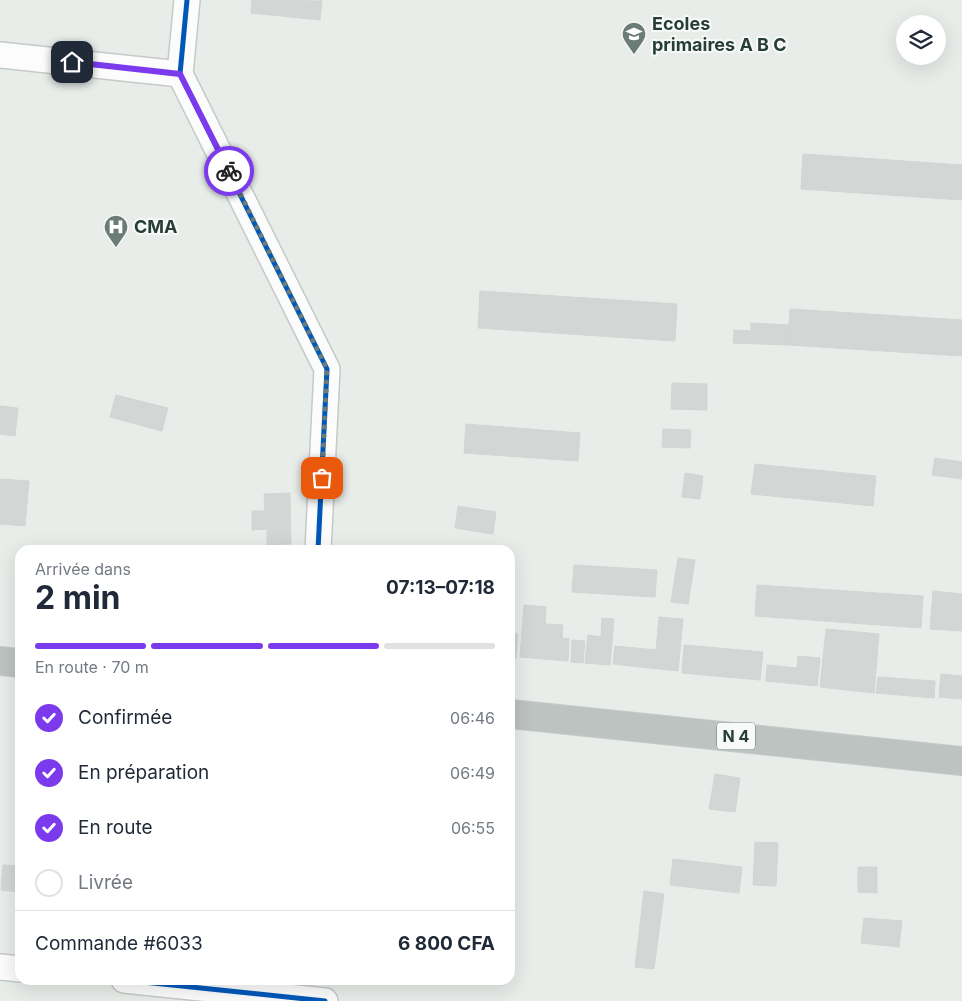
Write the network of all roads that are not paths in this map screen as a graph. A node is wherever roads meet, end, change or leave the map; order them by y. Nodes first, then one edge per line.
1 (187, 0) edge
2 (0, 55) edge
3 (180, 74) junction
4 (318, 545) edge
5 (0, 661) edge
6 (15, 662) edge
7 (515, 715) edge
8 (962, 761) edge
9 (0, 967) edge
10 (15, 968) edge
11 (187, 985) edge
12 (275, 992) edge
13 (325, 1001) edge

1 - 3 street
2 - 3 street
3 - 4 street
5 - 6 highway
7 - 8 highway, N 4
9 - 10 street
11 - 12 street
12 - 13 street

